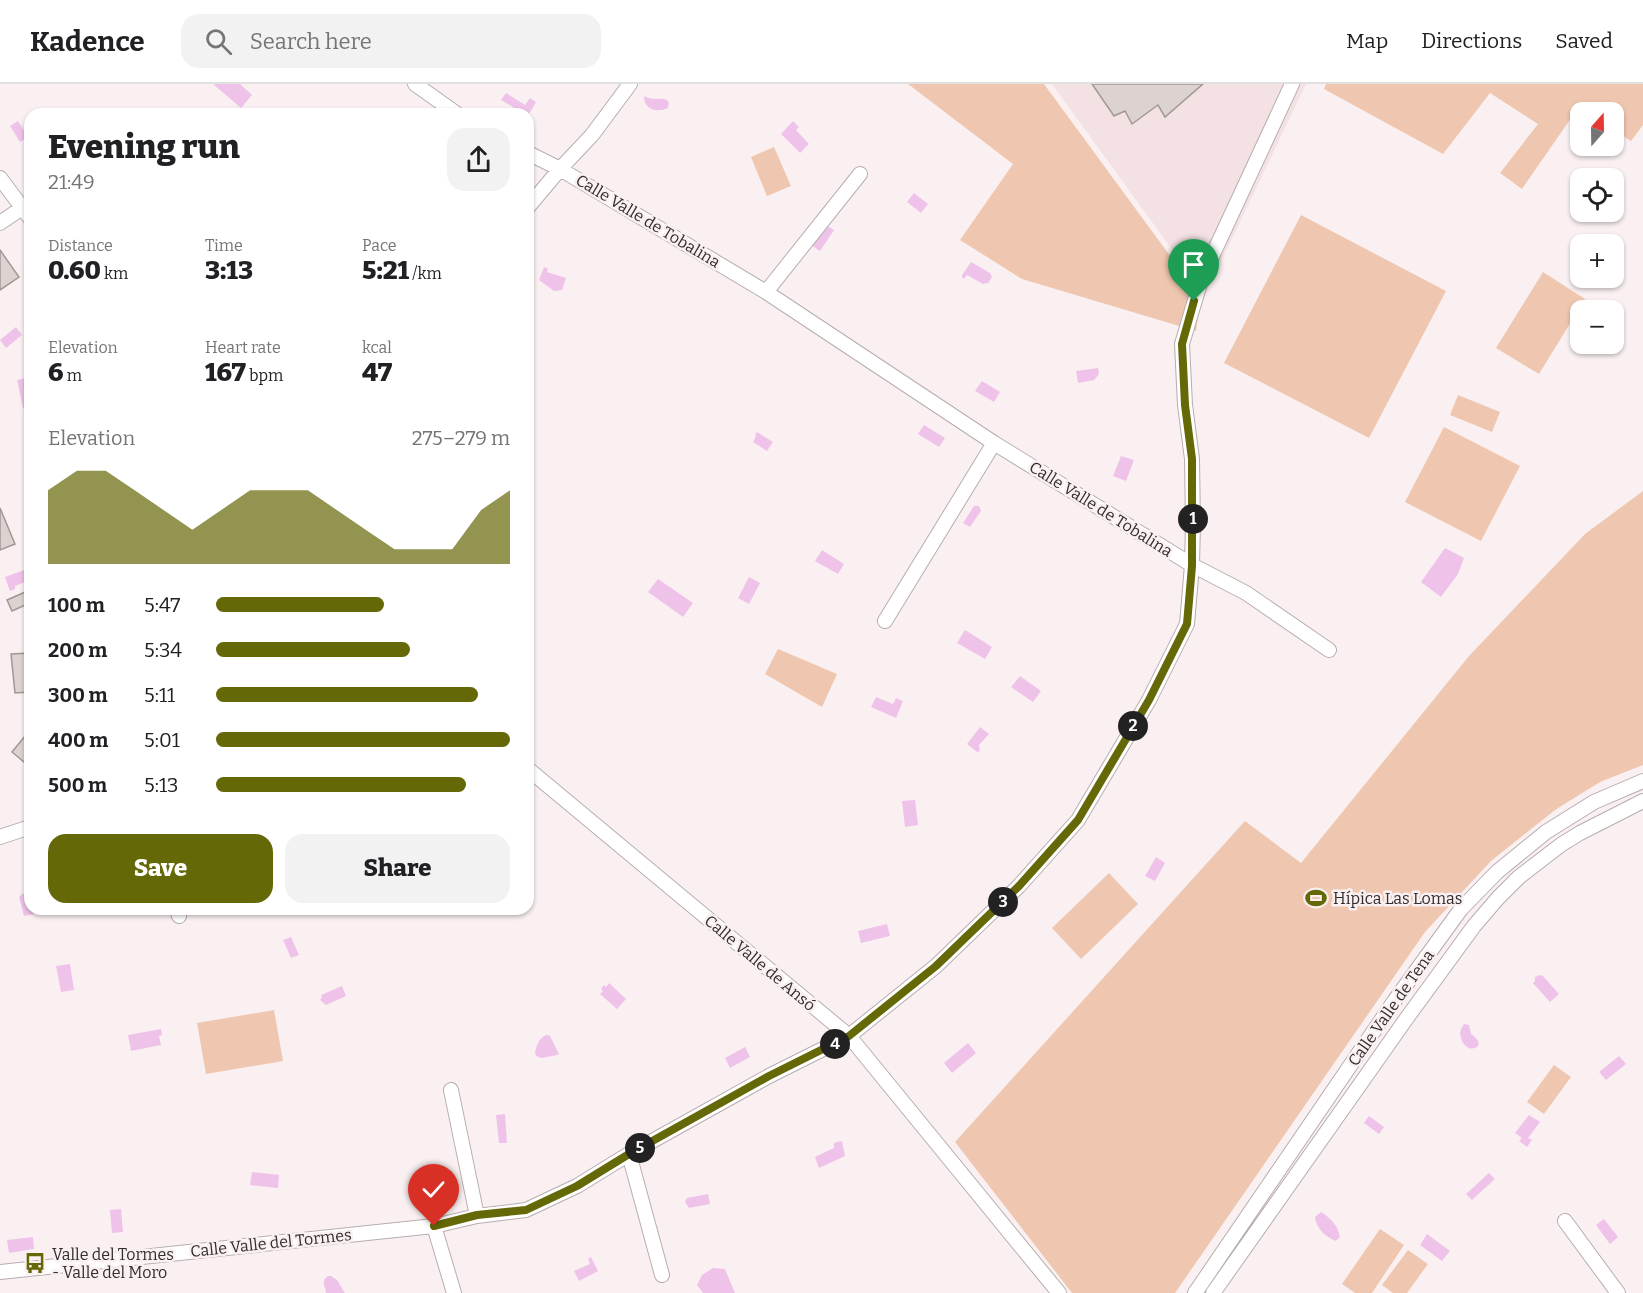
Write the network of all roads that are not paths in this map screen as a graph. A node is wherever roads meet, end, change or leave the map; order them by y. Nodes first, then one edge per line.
1 (415, 84) edge
2 (630, 84) edge
3 (1292, 84) edge
4 (449, 108) edge
5 (534, 156) edge
6 (560, 169) junction
7 (860, 174) dead end
8 (0, 178) edge
9 (534, 200) edge
10 (24, 205) edge
11 (24, 211) edge
12 (0, 223) edge
13 (766, 292) junction
14 (994, 443) junction
15 (1192, 566) junction
16 (885, 621) dead end
17 (1329, 650) dead end
18 (534, 774) edge
19 (1643, 781) edge
20 (1643, 801) edge
21 (24, 829) edge
22 (0, 837) edge
23 (849, 1036) junction
24 (451, 1090) dead end
25 (629, 1154) junction
26 (477, 1215) junction
27 (1565, 1221) dead end
28 (434, 1226) junction
29 (0, 1272) edge
30 (662, 1275) dead end
31 (454, 1293) edge
32 (1059, 1293) edge
33 (1195, 1293) edge
34 (1213, 1293) edge
35 (1618, 1293) edge

1 - 4 street
2 - 6 street
3 - 15 street, Calle Valle del Tormes
5 - 6 street, Calle Valle de Tobalina
6 - 9 street
6 - 13 street, Calle Valle de Tobalina
7 - 13 street
8 - 10 street
11 - 12 street
13 - 14 street, Calle Valle de Tobalina
14 - 15 street, Calle Valle de Tobalina
14 - 16 street
15 - 17 street, Calle Valle de Tobalina
15 - 23 street, Calle Valle del Tormes
18 - 23 street, Calle Valle de Ansó
19 - 33 street, Calle Valle de Tena
20 - 34 street, Calle Valle de Tena
21 - 22 street
23 - 25 street, Calle Valle del Tormes
23 - 32 street, Calle Valle de Ansó
24 - 26 street
25 - 26 street, Calle Valle del Tormes
25 - 30 street
26 - 28 street, Calle Valle del Tormes
27 - 35 street
28 - 29 street, Calle Valle del Tormes
28 - 31 street

